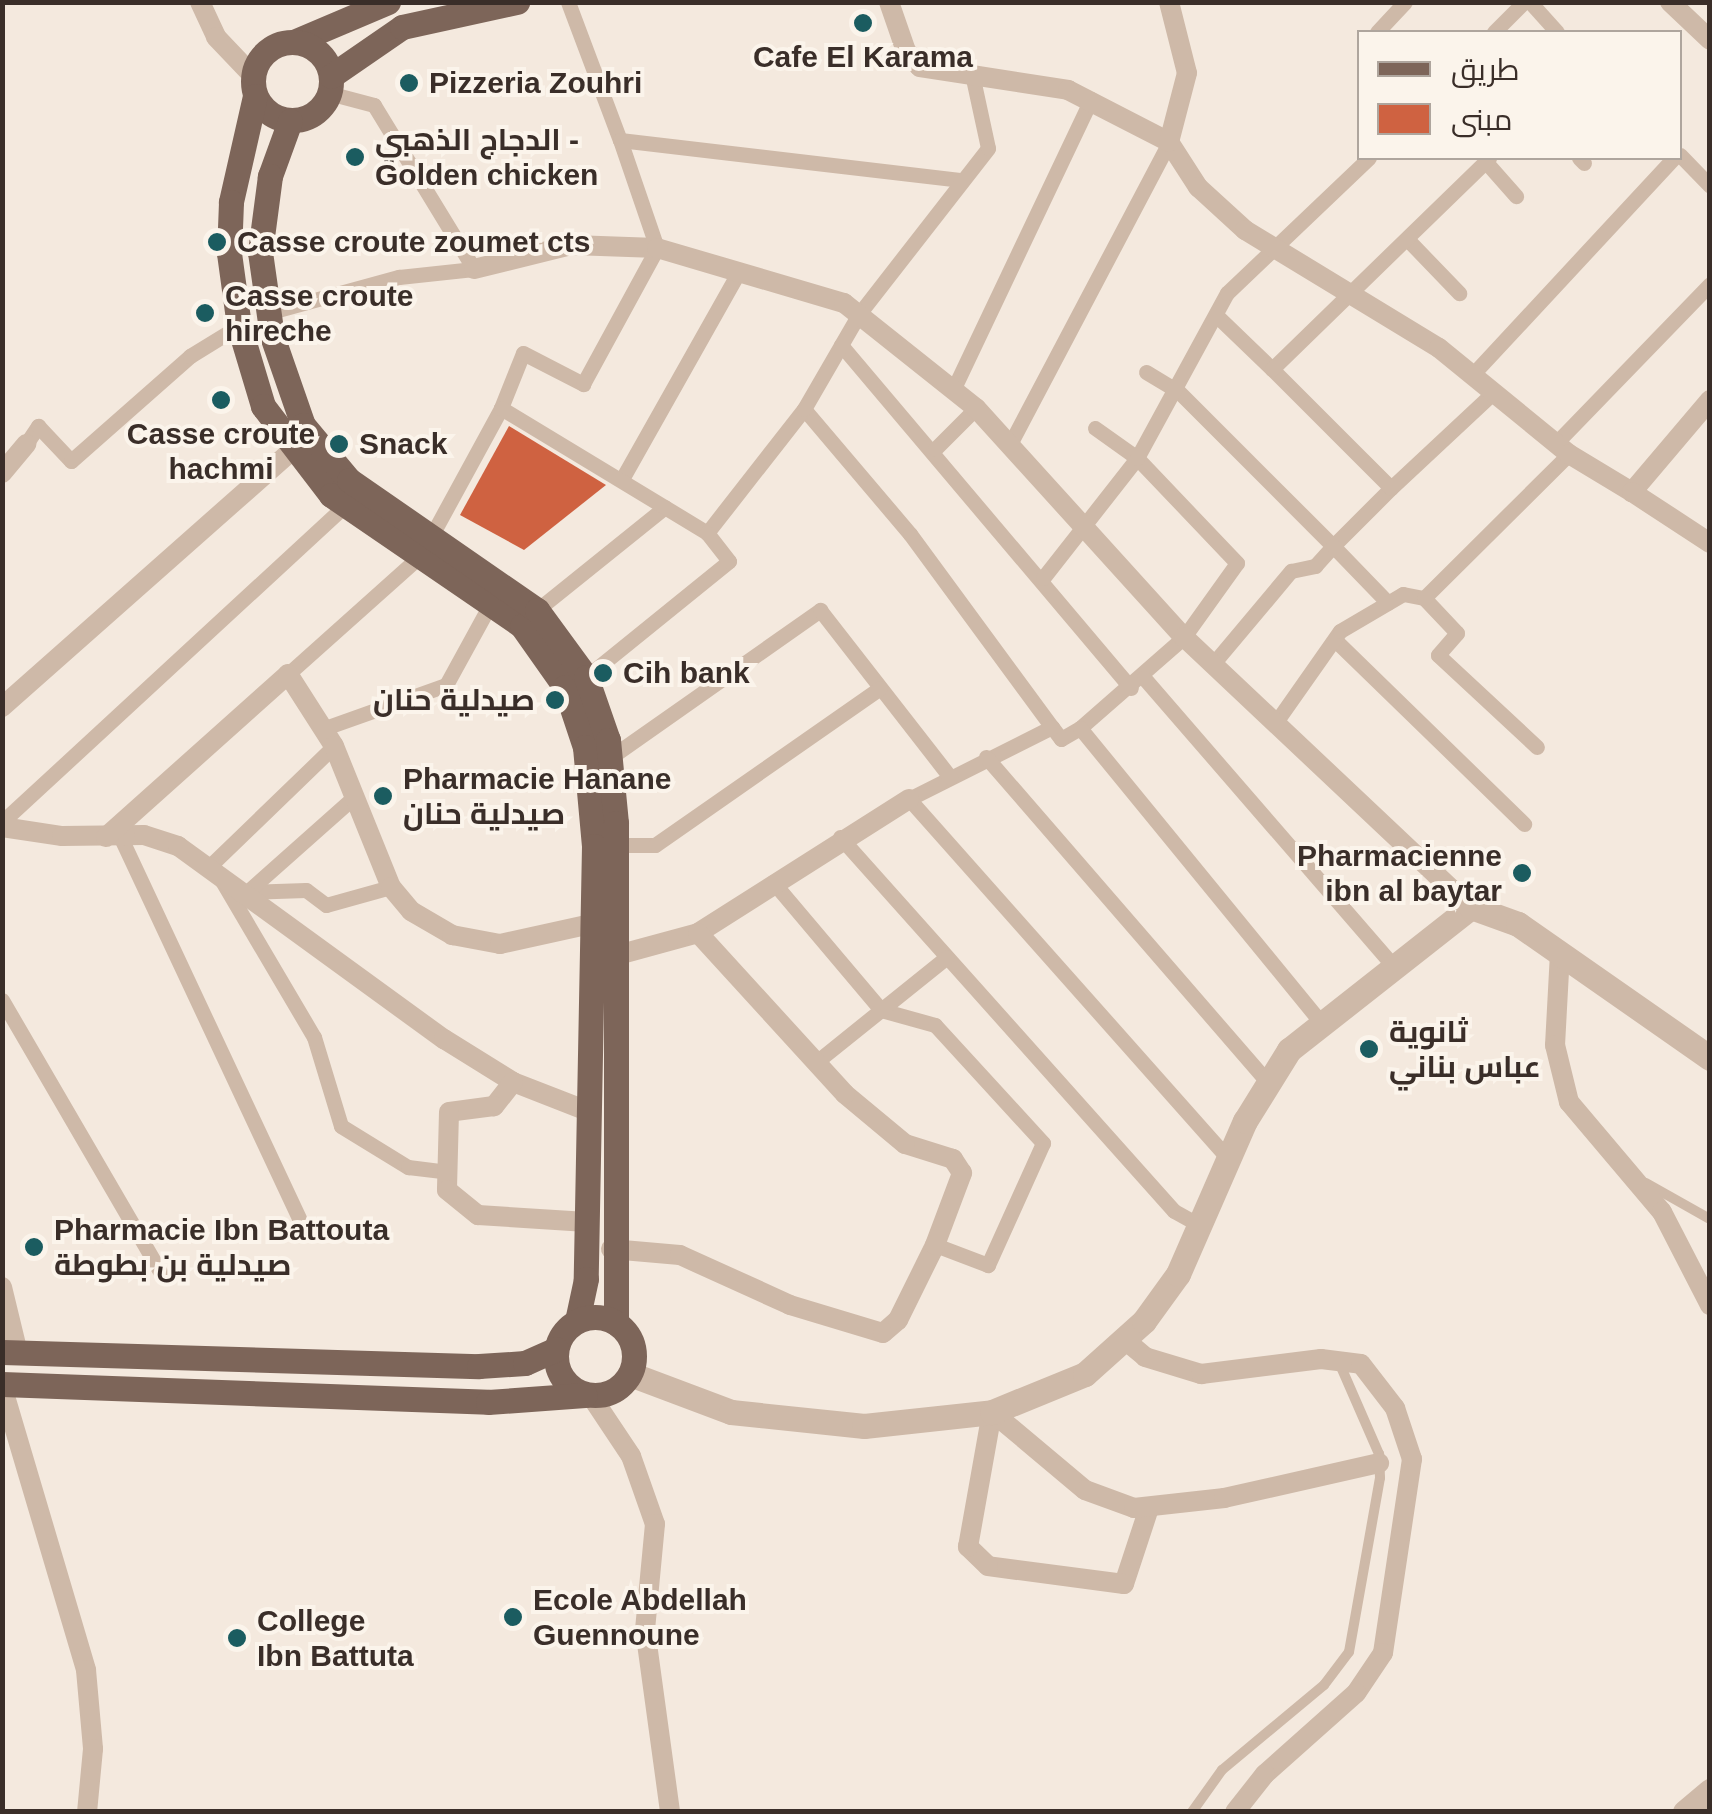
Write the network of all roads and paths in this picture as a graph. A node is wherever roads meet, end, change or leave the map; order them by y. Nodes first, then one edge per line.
1 (200, 2) edge
2 (388, 2) edge
3 (516, 2) edge
4 (568, 2) edge
5 (889, 2) edge
6 (1169, 2) edge
7 (1406, 2) edge
8 (1527, 2) edge
9 (1670, 2) edge
10 (1378, 30) edge
11 (1496, 30) edge
12 (1555, 30) edge
13 (1710, 40) edge
14 (296, 41) junction
15 (972, 74) junction
16 (254, 85) junction
17 (330, 85) junction
18 (1091, 99) junction
19 (290, 121) junction
20 (620, 140) junction
21 (1169, 142) junction
22 (1367, 160) edge
23 (1486, 160) edge
24 (1488, 160) edge
25 (1673, 160) edge
26 (1681, 160) edge
27 (962, 180) junction
28 (1710, 186) edge
29 (1516, 196) dead end
30 (1408, 240) junction
31 (658, 248) junction
32 (1275, 251) junction
33 (474, 269) junction
34 (738, 271) junction
35 (1710, 284) edge
36 (1459, 292) dead end
37 (1352, 298) junction
38 (267, 313) junction
39 (859, 314) junction
40 (1218, 316) junction
41 (239, 326) junction
42 (841, 345) junction
43 (1272, 369) junction
44 (1146, 372) dead end
45 (1473, 374) junction
46 (954, 388) junction
47 (1178, 391) junction
48 (1494, 392) junction
49 (1710, 400) edge
50 (501, 408) junction
51 (976, 408) junction
52 (804, 409) junction
53 (1095, 428) dead end
54 (26, 444) joint
55 (1008, 446) junction
56 (935, 448) junction
57 (1562, 449) junction
58 (291, 451) junction
59 (1137, 458) junction
60 (2, 474) edge
61 (622, 479) junction
62 (1390, 488) junction
63 (1632, 492) junction
64 (345, 506) junction
65 (665, 507) junction
66 (707, 533) junction
67 (1085, 534) junction
68 (1710, 543) edge
69 (427, 546) junction
70 (1332, 546) junction
71 (1044, 578) junction
72 (1424, 598) junction
73 (492, 601) junction
74 (1388, 603) junction
75 (537, 610) junction
76 (1184, 637) junction
77 (1335, 640) junction
78 (1212, 665) junction
79 (288, 674) junction
80 (586, 677) junction
81 (1138, 683) junction
82 (880, 688) junction
83 (2, 707) edge
84 (1276, 722) junction
85 (1052, 727) junction
86 (1080, 728) junction
87 (329, 737) junction
88 (1537, 748) dead end
89 (986, 757) junction
90 (611, 758) junction
91 (950, 777) junction
92 (355, 796) junction
93 (909, 798) junction
94 (2, 824) edge
95 (1524, 824) dead end
96 (113, 836) junction
97 (840, 838) junction
98 (616, 844) junction
99 (212, 864) junction
100 (774, 882) junction
101 (391, 887) junction
102 (247, 892) junction
103 (1470, 907) junction
104 (591, 924) junction
105 (698, 933) junction
106 (1560, 953) junction
107 (614, 956) junction
108 (947, 957) junction
109 (1392, 964) junction
110 (2, 1000) edge
111 (882, 1010) junction
112 (1319, 1020) junction
113 (1710, 1058) edge
114 (814, 1064) junction
115 (1266, 1080) junction
116 (513, 1082) junction
117 (590, 1112) junction
118 (1228, 1159) junction
119 (442, 1171) junction
120 (1628, 1172) junction
121 (1710, 1219) edge
122 (587, 1222) junction
123 (302, 1224) dead end
124 (1201, 1226) junction
125 (935, 1245) junction
126 (611, 1249) junction
127 (160, 1272) dead end
128 (2, 1288) edge
129 (1710, 1305) edge
130 (577, 1321) junction
131 (616, 1323) junction
132 (1125, 1340) junction
133 (556, 1349) junction
134 (10, 1353) edge
135 (1337, 1359) junction
136 (630, 1374) junction
137 (2, 1385) edge
138 (588, 1395) junction
139 (992, 1412) junction
140 (1379, 1464) junction
141 (1149, 1508) junction
142 (1710, 1791) edge
143 (88, 1812) edge
144 (670, 1812) edge
145 (1192, 1812) edge
146 (1236, 1812) edge
147 (1684, 1812) edge

1 - 16 street
2 - 14 main road
3 - 17 main road
4 - 20 street
5 - 15 street
6 - 21 street
7 - 10 street
8 - 11 street
8 - 12 street
9 - 13 street
14 - 16 main road
14 - 17 main road
15 - 18 street
15 - 27 street
16 - 19 main road
16 - 41 main road
17 - 19 main road
17 - 33 street
18 - 21 street
18 - 46 street
19 - 38 main road
20 - 27 street
20 - 31 street
21 - 32 street
21 - 55 street
22 - 32 street
23 - 30 street
24 - 29 street
25 - 45 street
26 - 28 street
27 - 39 street
30 - 36 street
30 - 37 street
31 - 33 street
31 - 34 street
31 - 50 street
32 - 37 street
32 - 40 street
33 - 38 street
34 - 39 street
34 - 61 street
35 - 57 street
37 - 43 street
37 - 45 street
38 - 69 main road
39 - 42 street
39 - 46 street
40 - 43 street
40 - 47 street
41 - 54 street
41 - 58 main road
42 - 52 street
42 - 56 street
43 - 62 street
44 - 47 street
45 - 48 street
46 - 51 street
47 - 59 street
47 - 70 street
48 - 57 street
48 - 62 street
49 - 63 street
50 - 61 street
50 - 69 street
51 - 55 street
51 - 56 street
52 - 66 street
52 - 85 street
53 - 59 street
54 - 60 street
55 - 67 street
56 - 71 street
57 - 63 street
57 - 72 street
58 - 64 main road
58 - 83 street
59 - 67 street
59 - 76 street
61 - 65 street
62 - 70 street
63 - 68 street
64 - 69 main road
64 - 94 street
65 - 66 street
65 - 75 street
66 - 80 street
67 - 71 street
67 - 76 street
69 - 73 main road
69 - 75 main road
69 - 79 street
70 - 74 street
70 - 78 street
71 - 81 street
72 - 74 street
72 - 88 street
73 - 87 street
73 - 104 main road
74 - 77 street
75 - 80 main road
76 - 78 street
76 - 81 street
77 - 84 street
77 - 95 street
78 - 84 street
79 - 87 street
79 - 96 street
80 - 90 main road
81 - 86 street
81 - 109 street
82 - 90 street
82 - 91 street
82 - 98 street
84 - 103 street
85 - 86 street
85 - 89 street
86 - 112 street
87 - 92 street
87 - 99 street
89 - 91 street
89 - 115 street
90 - 98 main road
91 - 93 street
92 - 101 street
92 - 102 street
93 - 97 street
93 - 118 street
94 - 96 street
96 - 99 street
96 - 123 street
97 - 100 street
97 - 108 street
98 - 107 main road
99 - 102 street
99 - 119 street
100 - 105 street
100 - 111 street
101 - 102 street
101 - 104 street
102 - 116 street
103 - 106 street
103 - 109 street
104 - 117 main road
105 - 107 street
105 - 114 street
106 - 113 street
106 - 120 street
107 - 126 main road
108 - 111 street
108 - 124 street
109 - 112 street
110 - 127 street
111 - 114 street
111 - 125 street
112 - 115 street
114 - 125 street
115 - 118 street
116 - 117 street
116 - 119 street
117 - 122 main road
118 - 124 street
119 - 122 street
120 - 121 lane
120 - 129 street
122 - 130 main road
124 - 132 street
125 - 126 street
126 - 131 main road
128 - 134 street
130 - 131 main road
130 - 133 main road
131 - 136 main road
132 - 135 street
132 - 139 street
133 - 134 main road
133 - 138 main road
135 - 140 lane
135 - 146 street
136 - 138 main road
136 - 139 street
137 - 138 main road
137 - 143 street
138 - 144 street
139 - 141 street
139 - 141 street
140 - 141 street
140 - 145 lane
142 - 147 street

